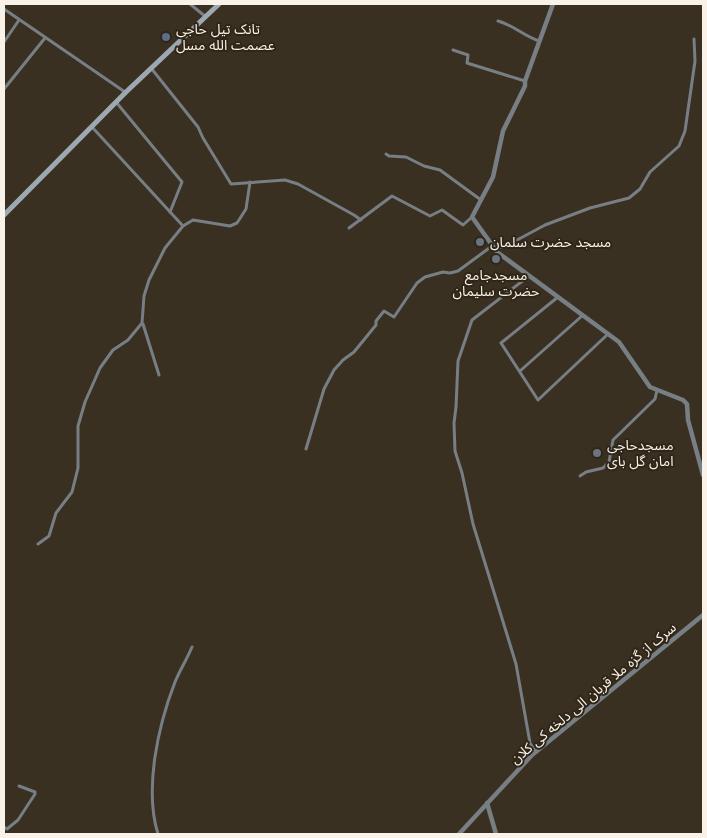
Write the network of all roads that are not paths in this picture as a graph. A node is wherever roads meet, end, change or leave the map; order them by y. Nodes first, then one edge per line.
1 (190, 4) edge
2 (219, 4) edge
3 (553, 4) edge
4 (4, 10) edge
5 (206, 17) junction
6 (19, 20) junction
7 (498, 22) dead end
8 (45, 38) junction
9 (694, 39) dead end
10 (540, 40) junction
11 (4, 42) edge
12 (453, 50) dead end
13 (151, 68) junction
14 (525, 81) junction
15 (4, 89) edge
16 (126, 92) junction
17 (116, 102) junction
18 (92, 127) junction
19 (386, 154) dead end
20 (250, 182) junction
21 (481, 200) junction
22 (170, 212) junction
23 (4, 216) edge
24 (472, 217) junction
25 (361, 220) junction
26 (183, 226) junction
27 (349, 228) dead end
28 (493, 247) junction
29 (529, 276) junction
30 (558, 297) junction
31 (582, 315) junction
32 (142, 323) junction
33 (608, 334) junction
34 (520, 372) junction
35 (160, 375) dead end
36 (657, 390) junction
37 (306, 449) dead end
38 (703, 475) edge
39 (580, 476) dead end
40 (38, 544) dead end
41 (703, 615) edge
42 (192, 648) dead end
43 (536, 752) junction
44 (19, 786) dead end
45 (487, 803) junction
46 (4, 827) edge
47 (158, 834) edge
48 (459, 834) edge
49 (496, 834) edge

1 - 5 street
2 - 5 main road
3 - 10 street
4 - 6 street
5 - 13 main road
6 - 8 street
6 - 11 street
7 - 10 street
8 - 15 street
8 - 16 street
9 - 28 street
10 - 14 street
12 - 14 street
13 - 16 main road
13 - 20 street
14 - 21 street
16 - 17 main road
17 - 18 main road
17 - 22 street
18 - 22 street
18 - 23 main road
19 - 21 street
20 - 25 street
20 - 26 street
21 - 24 street
22 - 26 street
24 - 25 street
24 - 28 street
25 - 27 street
26 - 32 street
28 - 29 street
28 - 37 street
29 - 30 street
29 - 43 street
30 - 31 street
30 - 34 street
31 - 33 street
31 - 34 street
32 - 35 street
32 - 40 street
33 - 34 street
33 - 36 street
36 - 38 street
36 - 39 street
41 - 43 street, سرک از گزه ملا قربان الی دلخه کی کلان
42 - 47 street
43 - 45 street, سرک از گزه ملا قربان الی دلخه کی کلان
44 - 46 street
45 - 48 street, سرک از گزه ملا قربان الی دلخه کی کلان
45 - 49 street

